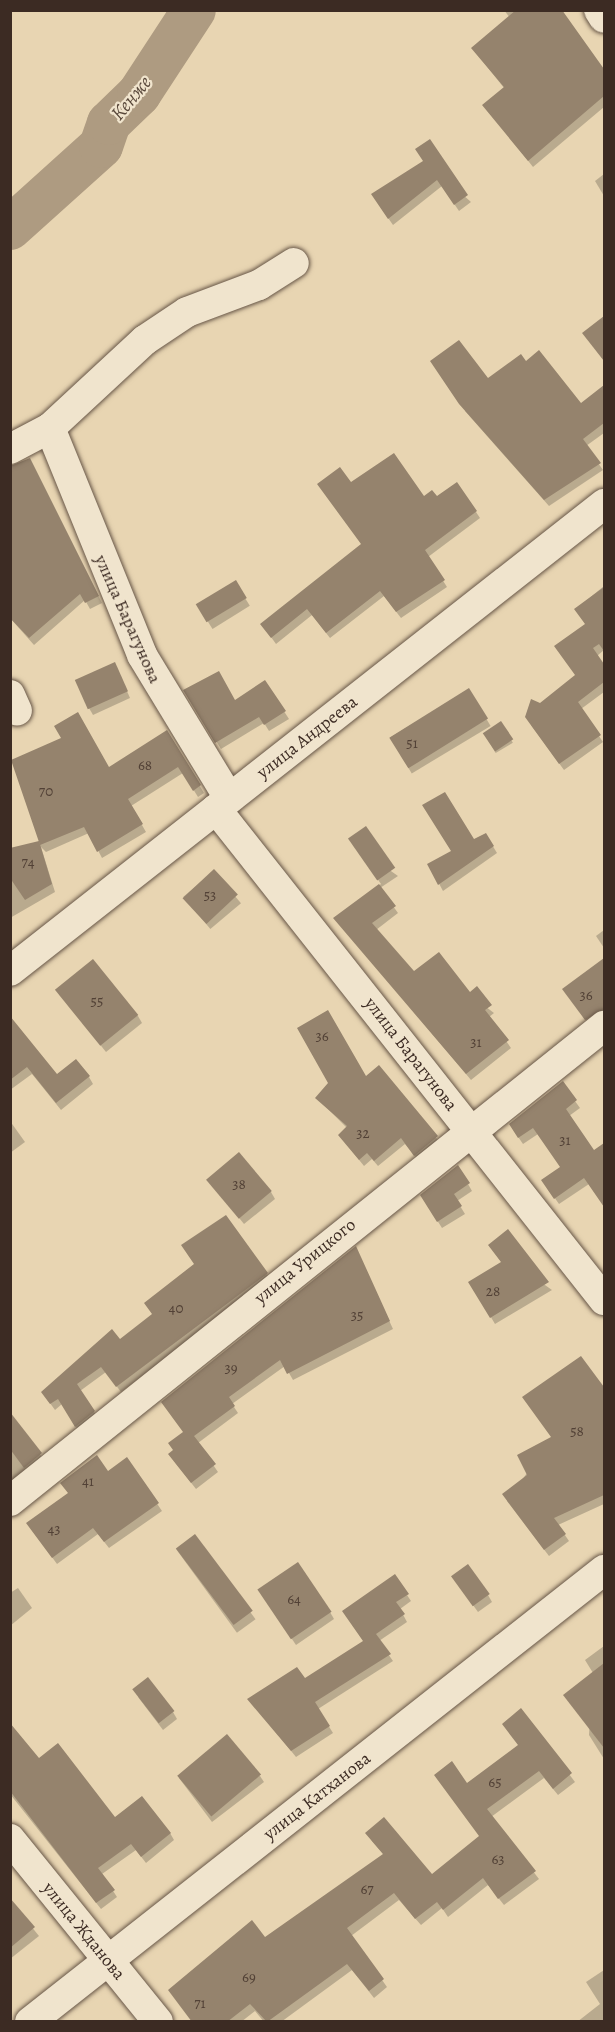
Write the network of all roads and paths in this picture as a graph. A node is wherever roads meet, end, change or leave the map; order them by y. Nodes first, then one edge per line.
1 (599, 10) edge
2 (604, 18) edge
3 (294, 262) dead end
4 (50, 428) junction
5 (10, 449) edge
6 (604, 504) edge
7 (222, 803) junction
8 (10, 971) edge
9 (604, 1026) edge
10 (472, 1131) junction
11 (604, 1300) edge
12 (10, 1501) edge
13 (604, 1570) edge
14 (10, 1839) edge
15 (108, 1960) junction
16 (30, 2022) edge
17 (158, 2022) edge

1 - 2 street
3 - 4 street
4 - 5 street
4 - 7 street, улица Барагунова
6 - 7 street, улица Андреева
7 - 8 street, улица Андреева
7 - 10 street, улица Барагунова
9 - 10 street, улица Урицкого
10 - 11 street, улица Барагунова
10 - 12 street, улица Урицкого
13 - 15 street, улица Катханова
14 - 15 street, улица Жданова
15 - 16 street, улица Катханова
15 - 17 street, улица Жданова

